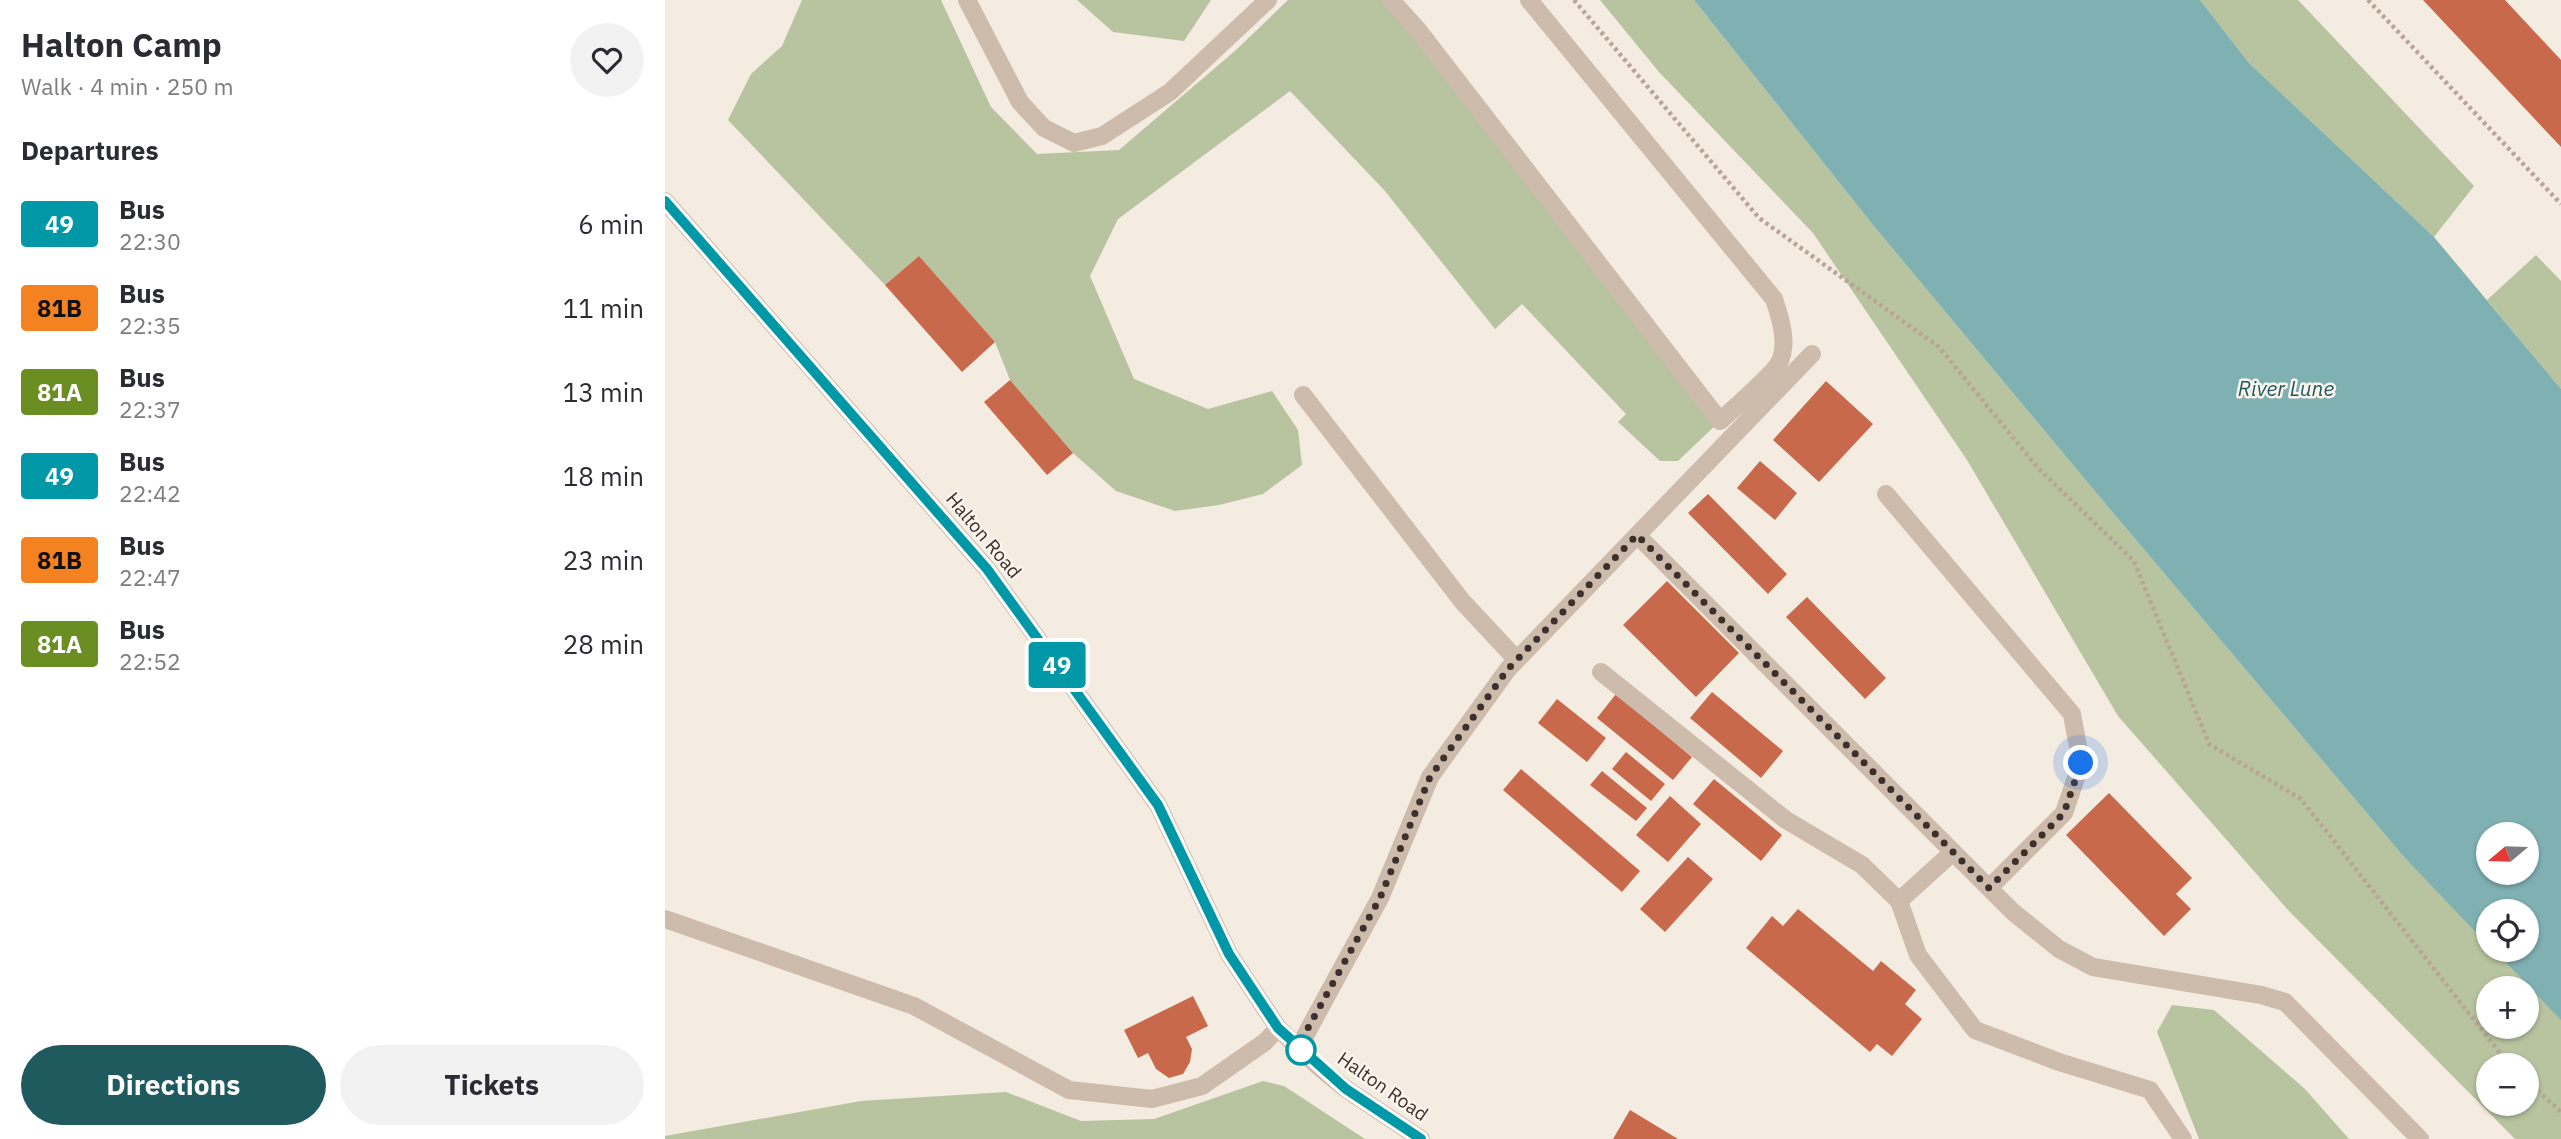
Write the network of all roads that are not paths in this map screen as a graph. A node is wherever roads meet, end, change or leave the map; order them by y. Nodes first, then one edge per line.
1 (967, 0) edge
2 (1268, 0) edge
3 (1391, 0) edge
4 (1529, 0) edge
5 (665, 201) edge
6 (1812, 354) dead end
7 (1303, 395) dead end
8 (1885, 494) dead end
9 (1637, 535) junction
10 (1517, 660) junction
11 (1601, 672) dead end
12 (1953, 852) junction
13 (1989, 888) junction
14 (1899, 901) junction
15 (665, 919) edge
16 (1278, 1028) junction
17 (1299, 1047) junction
18 (1421, 1139) edge
19 (2183, 1139) edge
20 (2420, 1139) edge

1 - 2 street
3 - 4 street
5 - 16 street, Halton Road
6 - 9 street
7 - 10 street
8 - 13 street
9 - 10 street
9 - 12 street
10 - 17 street
11 - 14 street
12 - 13 street
12 - 14 street
13 - 20 street
14 - 19 street
15 - 16 street
16 - 17 street, Halton Road
17 - 18 street, Halton Road

